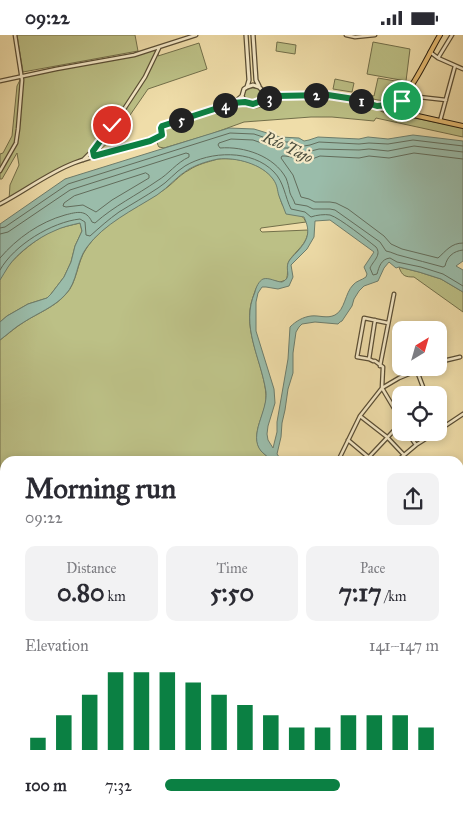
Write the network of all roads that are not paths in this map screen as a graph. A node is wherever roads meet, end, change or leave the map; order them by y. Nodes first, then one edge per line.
1 (15, 35) edge
2 (196, 35) edge
3 (246, 35) edge
4 (253, 35) edge
5 (346, 35) edge
6 (375, 35) edge
7 (440, 35) edge
8 (452, 35) edge
9 (159, 48) junction
10 (430, 52) junction
11 (438, 58) junction
12 (455, 66) junction
13 (463, 69) edge
14 (22, 76) junction
15 (0, 81) edge
16 (247, 87) junction
17 (259, 87) junction
18 (264, 92) junction
19 (405, 94) junction
20 (242, 96) junction
21 (275, 96) junction
22 (263, 100) junction
23 (446, 100) junction
24 (245, 102) junction
25 (233, 103) junction
26 (389, 105) junction
27 (400, 105) junction
28 (377, 106) junction
29 (388, 111) junction
30 (399, 114) junction
31 (409, 114) junction
32 (440, 121) junction
33 (162, 126) joint
34 (463, 126) edge
35 (96, 148) junction
36 (94, 156) junction
37 (82, 160) junction
38 (0, 171) edge
39 (0, 204) edge
40 (394, 294) dead end
41 (375, 320) junction
42 (388, 323) junction
43 (460, 357) dead end
44 (368, 359) junction
45 (448, 360) edge
46 (380, 366) junction
47 (403, 376) edge
48 (382, 388) junction
49 (392, 406) edge
50 (463, 414) edge
51 (360, 416) junction
52 (447, 425) edge
53 (392, 432) edge
54 (388, 437) junction
55 (348, 440) junction
56 (413, 441) edge
57 (422, 441) edge
58 (416, 445) junction
59 (404, 455) joint
60 (340, 456) edge
61 (368, 456) edge
62 (370, 456) edge

1 - 14 street
2 - 9 street
3 - 16 street
4 - 17 street
5 - 6 street
7 - 10 main road
8 - 11 street
9 - 14 street
9 - 35 street
10 - 11 street
10 - 19 main road
11 - 12 street
12 - 13 street
12 - 23 street
14 - 15 street
14 - 38 street
16 - 17 street
16 - 20 street
17 - 18 street
18 - 21 street
18 - 22 street
19 - 23 street
19 - 27 main road
20 - 24 street
20 - 25 street
21 - 22 street
21 - 28 street
22 - 24 street
23 - 32 street
24 - 25 street
25 - 33 street
26 - 27 main road
26 - 28 street
26 - 29 main road
27 - 30 main road
27 - 31 main road
28 - 29 street
29 - 30 main road
30 - 31 main road
31 - 32 main road
32 - 34 main road
33 - 36 street
35 - 36 street
35 - 37 street
36 - 37 street
37 - 39 street
40 - 42 street
41 - 42 street
41 - 44 street
41 - 44 street
42 - 46 street
43 - 45 street
44 - 46 street
46 - 48 street
47 - 48 street
48 - 49 street
48 - 51 street
50 - 52 street
51 - 54 street
51 - 55 street
53 - 54 street
54 - 59 street
54 - 62 street
55 - 60 street
55 - 61 street
56 - 58 street
57 - 58 street
58 - 59 street

